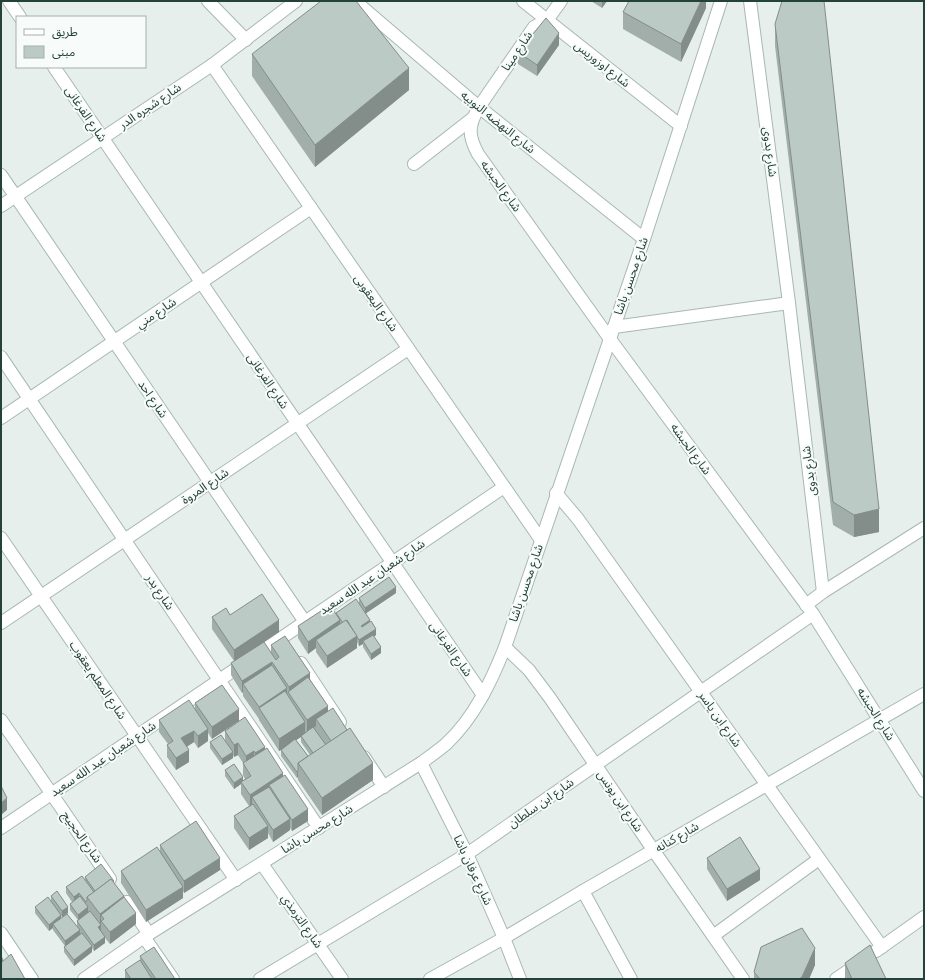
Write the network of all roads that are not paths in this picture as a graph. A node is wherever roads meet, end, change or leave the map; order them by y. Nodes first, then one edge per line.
1 (9, 1) edge
2 (208, 1) edge
3 (296, 1) edge
4 (355, 1) edge
5 (523, 1) edge
6 (561, 1) edge
7 (721, 1) edge
8 (750, 1) edge
9 (19, 16) edge
10 (546, 20) junction
11 (246, 40) junction
12 (212, 65) junction
13 (55, 68) edge
14 (479, 107) junction
15 (472, 118) junction
16 (681, 126) junction
17 (102, 138) junction
18 (414, 164) dead end
19 (1, 175) edge
20 (15, 196) junction
21 (1, 206) edge
22 (311, 208) junction
23 (644, 239) junction
24 (201, 282) junction
25 (789, 303) junction
26 (612, 333) junction
27 (114, 341) junction
28 (408, 349) junction
29 (1, 357) edge
30 (29, 399) junction
31 (1, 418) edge
32 (297, 424) junction
33 (210, 483) junction
34 (504, 487) junction
35 (556, 493) junction
36 (923, 531) edge
37 (1, 538) edge
38 (125, 540) junction
39 (541, 540) junction
40 (392, 563) junction
41 (823, 592) junction
42 (41, 596) junction
43 (809, 610) junction
44 (305, 622) junction
45 (1, 623) edge
46 (283, 637) junction
47 (505, 647) junction
48 (219, 680) junction
49 (700, 692) junction
50 (924, 694) edge
51 (483, 695) junction
52 (1, 720) edge
53 (879, 720) junction
54 (346, 730) edge
55 (137, 736) junction
56 (359, 749) edge
57 (421, 763) junction
58 (596, 765) junction
59 (766, 785) junction
60 (384, 787) junction
61 (924, 790) edge
62 (51, 794) junction
63 (1, 828) edge
64 (319, 828) junction
65 (654, 851) junction
66 (467, 854) junction
67 (819, 859) junction
68 (262, 864) junction
69 (236, 880) junction
70 (583, 891) junction
71 (924, 918) edge
72 (1, 933) edge
73 (147, 936) junction
74 (713, 936) junction
75 (504, 938) junction
76 (317, 944) junction
77 (882, 947) junction
78 (32, 979) edge
79 (84, 979) edge
80 (173, 979) edge
81 (260, 979) edge
82 (342, 979) edge
83 (430, 979) edge
84 (520, 979) edge
85 (631, 979) edge
86 (743, 979) edge
87 (836, 979) edge

1 - 9 street
2 - 11 street
3 - 11 street, شارع شجره الدر
4 - 14 street, شارع النهضه النوبيه
5 - 10 street, شارع اوزوريس
6 - 10 street, شارع مينا
7 - 16 street, شارع محسن باشا
8 - 25 street, شارع بدوى
10 - 14 street, شارع مينا
10 - 16 street, شارع اوزوريس
11 - 12 street, شارع شجره الدر
12 - 17 street, شارع شجره الدر
12 - 22 street, شارع اليعقوبى
13 - 17 street, شارع الفرغانى
14 - 15 street, شارع الحبشه
14 - 23 street, شارع النهضه النوبيه
15 - 18 street
15 - 26 street, شارع الحبشه
16 - 23 street, شارع محسن باشا
17 - 20 street, شارع شجره الدر
17 - 24 street, شارع الفرغانى
19 - 20 street, شارع احد
20 - 21 street, شارع شجره الدر
20 - 27 street, شارع احد
22 - 24 street, شارع مني
22 - 28 street, شارع اليعقوبى
23 - 26 street, شارع محسن باشا
24 - 27 street, شارع مني
24 - 32 street, شارع الفرغانى
25 - 26 street
25 - 41 street, شارع بدوى
26 - 35 street, شارع محسن باشا
26 - 43 street, شارع الحبشه
27 - 30 street, شارع مني
27 - 33 street, شارع احد
28 - 32 street, شارع المروة
28 - 34 street, شارع اليعقوبى
29 - 30 street, شارع بدر
30 - 31 street, شارع مني
30 - 38 street, شارع بدر
32 - 33 street, شارع المروة
32 - 40 street, شارع الفرغانى
33 - 38 street, شارع المروة
33 - 44 street, شارع احد
34 - 39 street, شارع اليعقوبى
34 - 40 street, شارع شعبان عبد الله سعيد
35 - 39 street, شارع محسن باشا
35 - 49 street, شارع ابن ياسر
36 - 41 street, شارع ابن سلطان
37 - 42 street, شارع المعلم يعقوب
38 - 42 street, شارع المروة
38 - 48 street, شارع بدر
39 - 47 street, شارع محسن باشا
40 - 44 street, شارع شعبان عبد الله سعيد
40 - 51 street, شارع الفرغانى
41 - 43 street, شارع ابن سلطان
42 - 45 street, شارع المروة
42 - 55 street, شارع المعلم يعقوب
43 - 49 street, شارع ابن سلطان
43 - 53 street, شارع الحبشه
44 - 46 street, شارع شعبان عبد الله سعيد
46 - 48 street, شارع شعبان عبد الله سعيد
46 - 54 street
47 - 51 street, شارع محسن باشا
47 - 58 street, شارع ابن يونس
48 - 55 street, شارع شعبان عبد الله سعيد
48 - 64 street, شارع بدر
49 - 58 street, شارع ابن سلطان
49 - 59 street, شارع ابن ياسر
50 - 53 street, شارع كنانه
51 - 57 street, شارع محسن باشا
52 - 62 street, شارع الحجيج
53 - 59 street, شارع كنانه
53 - 61 street, شارع الحبشه
55 - 62 street, شارع شعبان عبد الله سعيد
55 - 69 street, شارع المعلم يعقوب
56 - 60 street
57 - 60 street, شارع محسن باشا
57 - 66 street, شارع عرفان باشا
58 - 65 street, شارع ابن يونس
58 - 66 street, شارع ابن سلطان
59 - 65 street, شارع كنانه
59 - 67 street, شارع ابن ياسر
60 - 64 street, شارع محسن باشا
62 - 63 street, شارع شعبان عبد الله سعيد
62 - 73 street, شارع الحجيج
64 - 68 street, شارع محسن باشا
65 - 70 street, شارع كنانه
65 - 74 street, شارع ابن يونس
66 - 75 street, شارع عرفان باشا
66 - 76 street, شارع ابن سلطان
67 - 74 street
67 - 77 street, شارع ابن ياسر
68 - 69 street, شارع محسن باشا
68 - 76 street, شارع الترمذي
69 - 73 street, شارع محسن باشا
70 - 75 street, شارع كنانه
70 - 85 street
71 - 77 street
72 - 78 street
73 - 79 street, شارع محسن باشا
73 - 80 street, شارع الحجيج
74 - 86 street, شارع ابن يونس
75 - 83 street, شارع كنانه
75 - 84 street, شارع عرفان باشا
76 - 81 street, شارع ابن سلطان
76 - 82 street, شارع الترمذي
77 - 87 street

